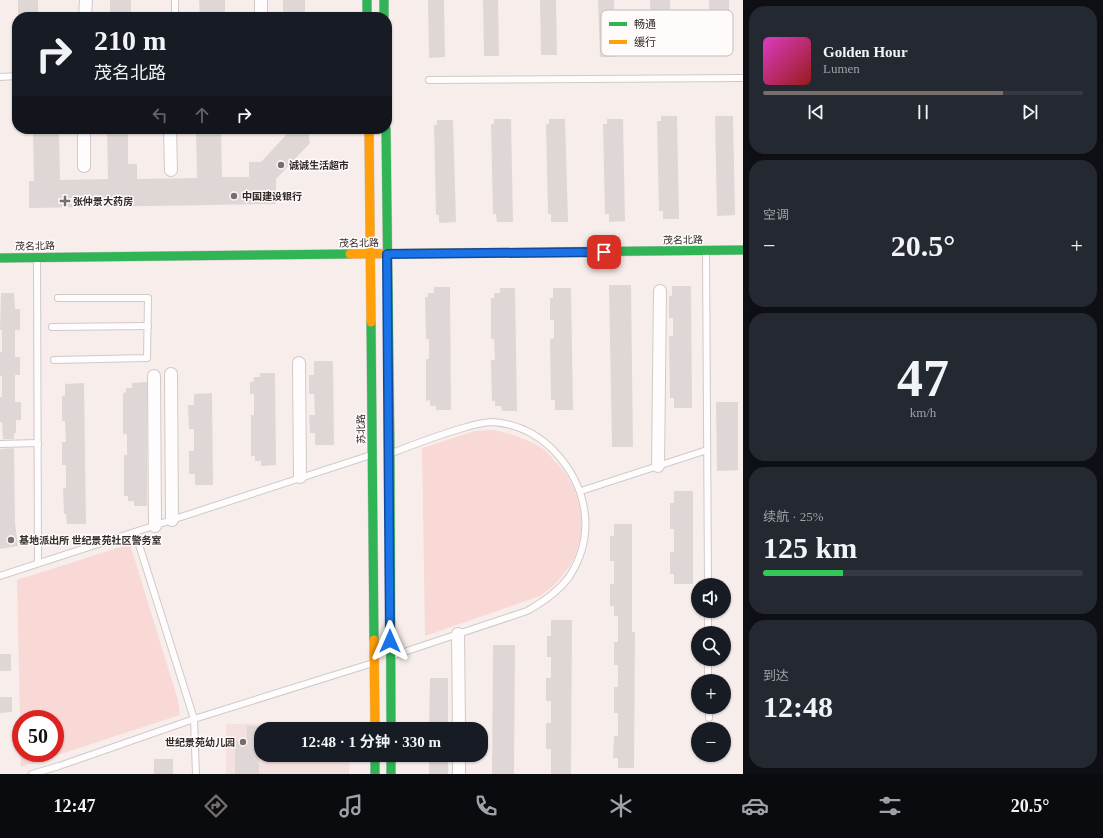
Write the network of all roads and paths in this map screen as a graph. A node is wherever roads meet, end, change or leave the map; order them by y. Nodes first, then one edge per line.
1 (86, 0) edge
2 (175, 0) edge
3 (261, 0) edge
4 (367, 0) edge
5 (384, 0) edge
6 (86, 12) edge
7 (175, 12) edge
8 (261, 12) edge
9 (367, 12) edge
10 (384, 12) edge
11 (12, 77) edge
12 (0, 78) edge
13 (743, 78) edge
14 (429, 80) dead end
15 (84, 134) edge
16 (170, 134) edge
17 (369, 134) edge
18 (386, 134) edge
19 (84, 166) dead end
20 (171, 170) dead end
21 (706, 250) junction
22 (743, 250) edge
23 (370, 254) junction
24 (387, 254) junction
25 (37, 257) junction
26 (0, 258) edge
27 (660, 291) dead end
28 (58, 298) dead end
29 (148, 326) junction
30 (52, 327) dead end
31 (54, 360) dead end
32 (299, 363) dead end
33 (171, 374) dead end
34 (154, 376) dead end
35 (38, 443) junction
36 (0, 444) edge
37 (706, 450) junction
38 (390, 453) junction
39 (373, 454) junction
40 (658, 466) junction
41 (300, 478) junction
42 (581, 491) junction
43 (172, 520) junction
44 (155, 526) junction
45 (135, 532) junction
46 (38, 563) junction
47 (0, 576) edge
48 (708, 578) edge
49 (458, 634) junction
50 (391, 657) junction
51 (375, 662) junction
52 (709, 714) edge
53 (709, 718) dead end
54 (194, 719) junction
55 (375, 722) edge
56 (391, 722) edge
57 (459, 722) edge
58 (375, 762) edge
59 (391, 762) edge
60 (459, 762) edge
61 (32, 774) edge
62 (196, 774) edge
63 (375, 774) edge
64 (391, 774) edge
65 (459, 774) edge

1 - 6 street
2 - 7 lane
3 - 8 street
4 - 9 main road
5 - 10 main road
11 - 12 lane
13 - 14 lane
15 - 19 street
16 - 20 street
17 - 23 main road, 苏北路
18 - 24 main road
21 - 22 main road, 茂名北路
21 - 24 main road, 茂名北路
21 - 37 lane
23 - 24 main road, 茂名北路
23 - 25 main road, 茂名北路
23 - 39 main road, 苏北路
24 - 38 main road
25 - 26 main road, 茂名北路
25 - 35 lane
27 - 40 street
28 - 29 lane
29 - 30 lane
29 - 31 lane
32 - 41 street
33 - 43 street
34 - 44 street
35 - 36 lane
35 - 46 lane
37 - 40 lane
37 - 48 lane
38 - 42 lane
38 - 50 main road
39 - 41 lane
39 - 51 main road, 苏北路
40 - 42 lane
41 - 43 lane
42 - 49 lane
43 - 44 lane
44 - 45 lane
45 - 46 lane
45 - 54 lane
46 - 47 lane
49 - 50 lane
49 - 57 street
50 - 56 main road
51 - 54 lane
51 - 55 main road, 苏北路
52 - 53 lane
54 - 61 lane
54 - 62 lane
58 - 63 main road
59 - 64 main road
60 - 65 street

